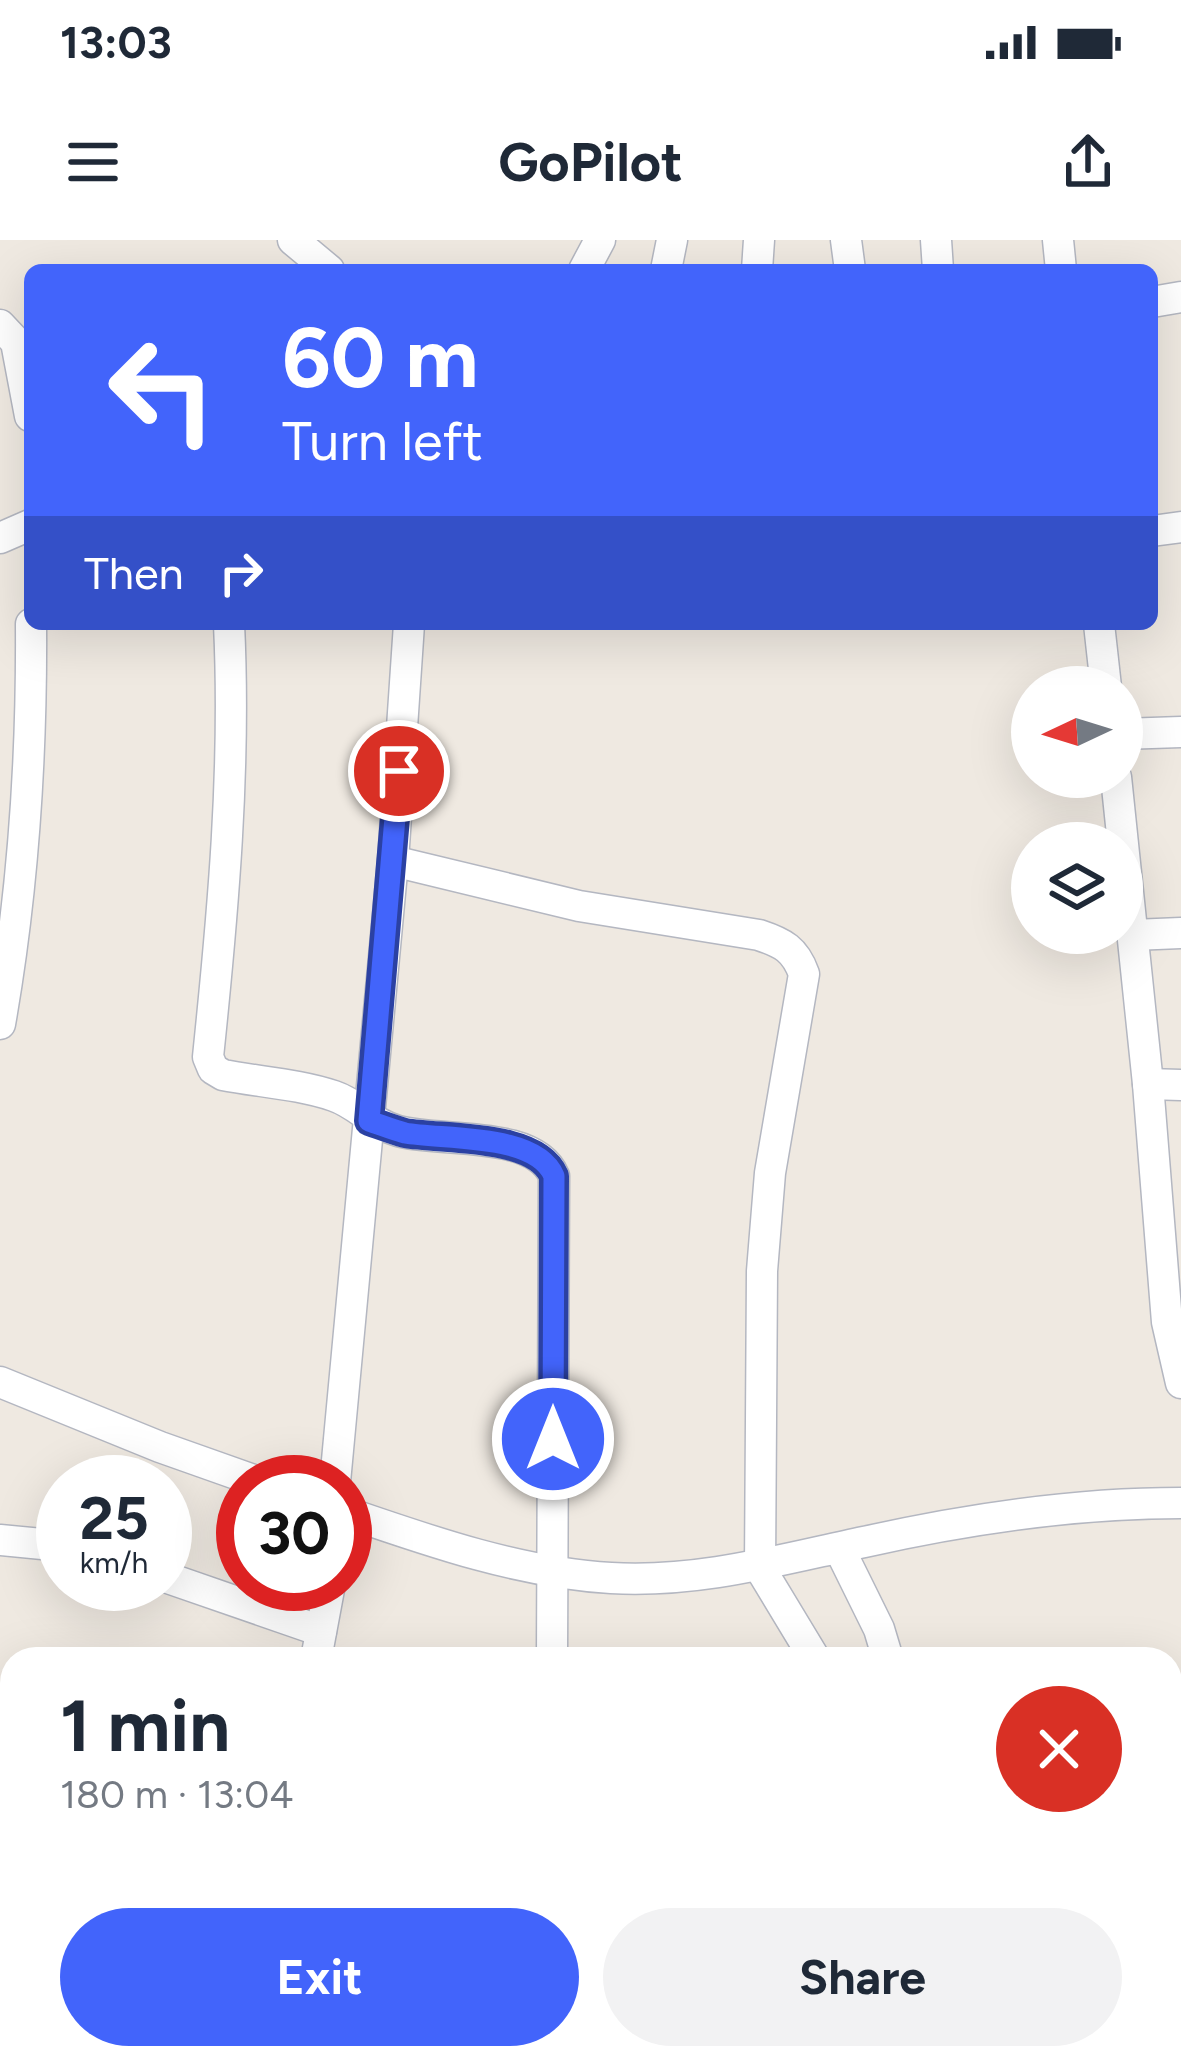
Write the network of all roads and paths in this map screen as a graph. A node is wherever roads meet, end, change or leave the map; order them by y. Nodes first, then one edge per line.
1 (293, 240) edge
2 (322, 264) edge
3 (0, 325) edge
4 (24, 384) edge
5 (32, 630) edge
6 (229, 630) edge
7 (410, 630) edge
8 (1100, 630) edge
9 (1104, 666) edge
10 (1181, 732) edge
11 (1143, 733) edge
12 (393, 861) junction
13 (1181, 933) edge
14 (1143, 935) edge
15 (1135, 954) edge
16 (0, 1024) edge
17 (1148, 1084) junction
18 (1181, 1085) edge
19 (369, 1121) junction
20 (1174, 1322) edge
21 (0, 1382) edge
22 (1181, 1383) edge
23 (338, 1455) edge
24 (216, 1467) edge
25 (1181, 1503) edge
26 (372, 1522) edge
27 (0, 1540) edge
28 (36, 1543) edge
29 (838, 1548) junction
30 (760, 1568) junction
31 (553, 1571) junction
32 (192, 1589) edge
33 (325, 1611) edge
34 (318, 1645) edge
35 (552, 1647) edge
36 (808, 1647) edge
37 (884, 1647) edge

1 - 2 street
3 - 4 street
5 - 16 street
6 - 19 street
7 - 12 street
8 - 9 street
10 - 11 street
12 - 19 street
12 - 30 street
13 - 14 street
15 - 17 street
17 - 18 street
17 - 20 street
19 - 23 street
19 - 31 street
20 - 22 street
21 - 24 street
25 - 29 street
26 - 31 street
27 - 28 street
29 - 30 street
29 - 37 street
30 - 31 street
30 - 36 street
31 - 35 street
32 - 34 street
33 - 34 street

